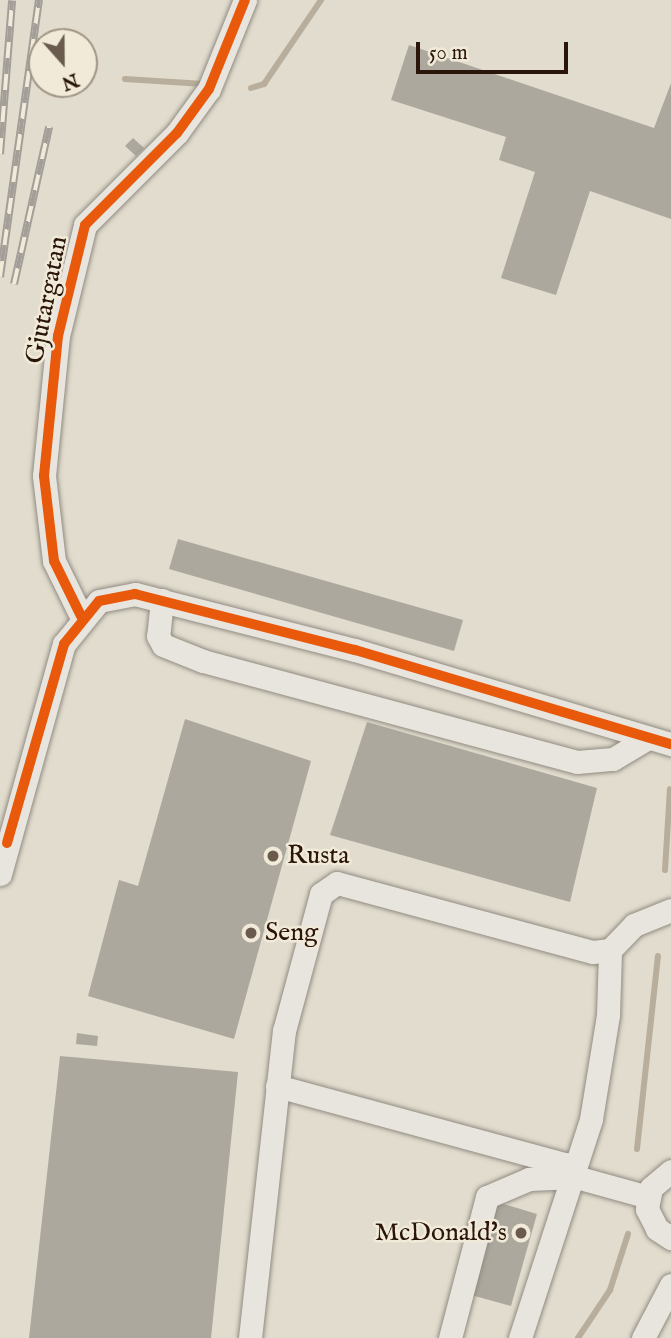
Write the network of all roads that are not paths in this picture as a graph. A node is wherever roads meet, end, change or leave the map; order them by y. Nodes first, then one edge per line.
1 (245, 0) edge
2 (162, 600) junction
3 (81, 616) junction
4 (648, 738) junction
5 (671, 744) edge
6 (0, 874) edge
7 (671, 911) edge
8 (610, 950) junction
9 (277, 1086) junction
10 (671, 1171) edge
11 (576, 1177) junction
12 (648, 1197) junction
13 (671, 1238) edge
14 (671, 1285) edge
15 (250, 1338) edge
16 (450, 1338) edge
17 (520, 1338) edge
18 (643, 1338) edge

1 - 3 street, Gjutargatan
2 - 3 street
2 - 4 street
2 - 4 street
3 - 6 street
4 - 5 street
7 - 8 street
8 - 9 street
8 - 11 street
9 - 11 street
9 - 15 street
10 - 12 street
11 - 12 street
11 - 16 street
11 - 17 street
12 - 13 street
14 - 18 street

